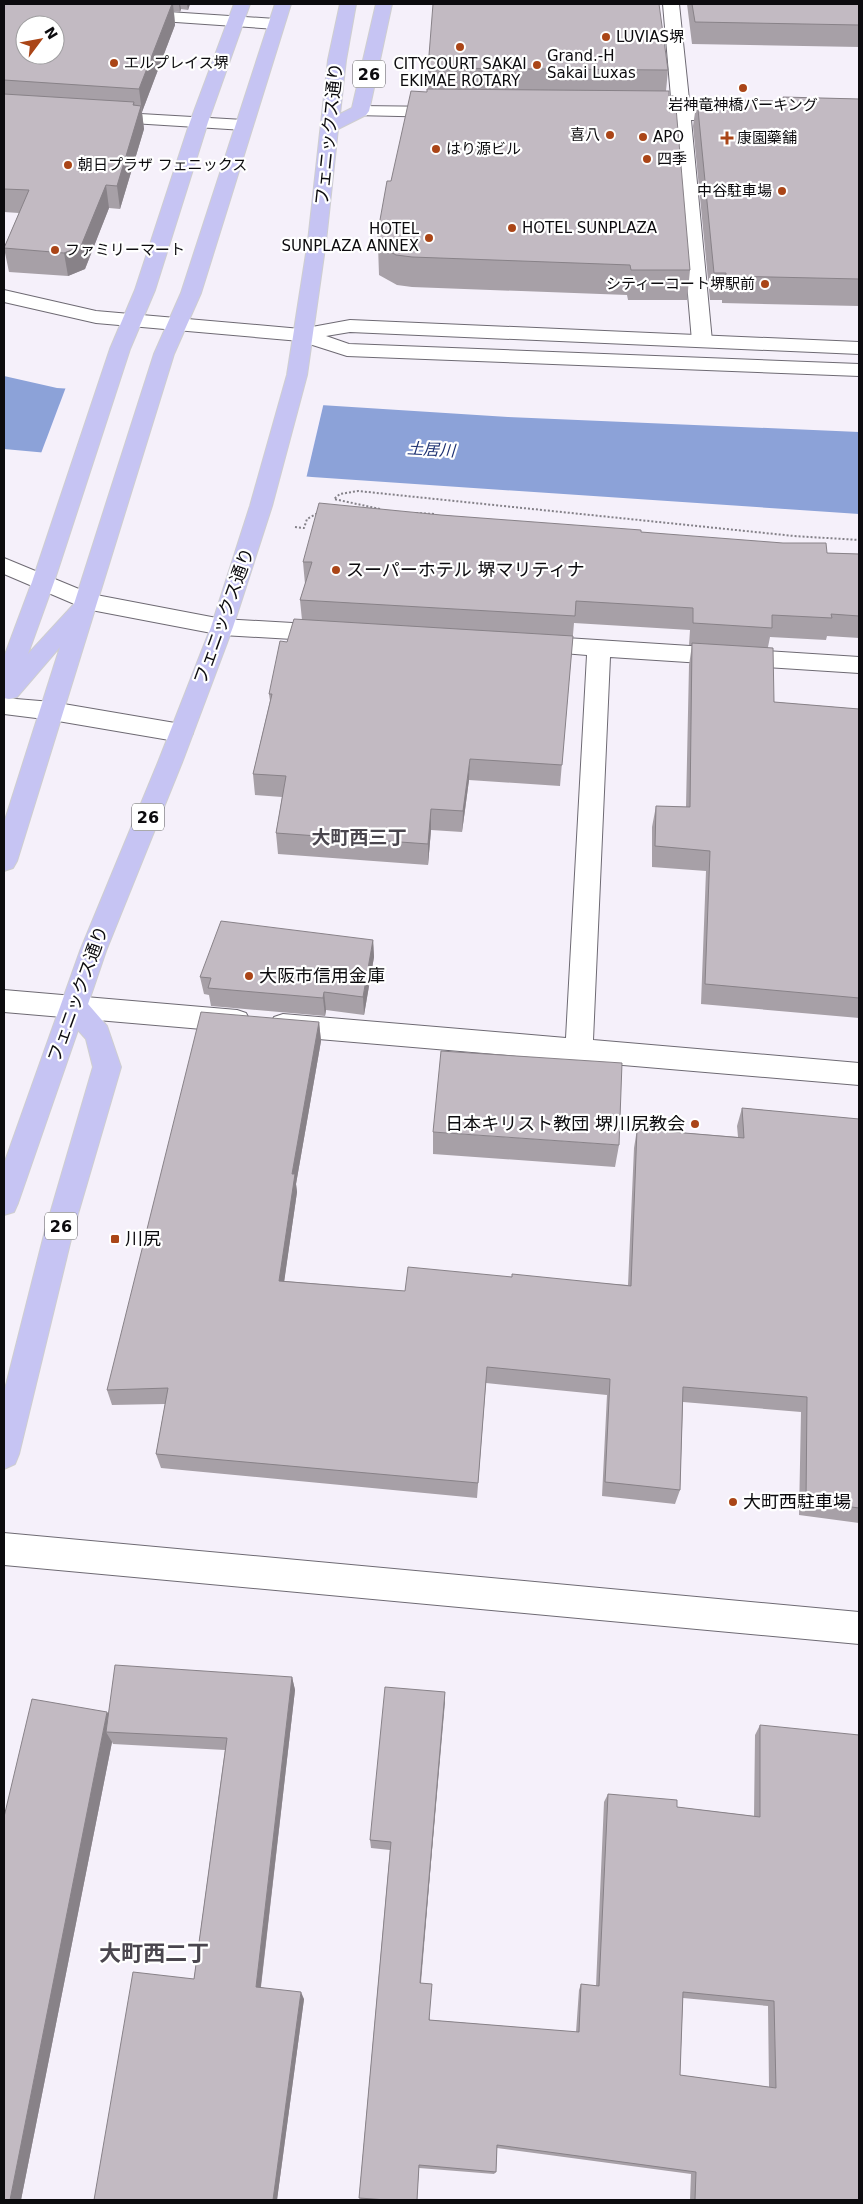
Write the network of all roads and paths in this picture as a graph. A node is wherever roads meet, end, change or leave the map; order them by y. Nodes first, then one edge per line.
1 (242, 4) edge
2 (283, 4) edge
3 (348, 4) edge
4 (384, 4) edge
5 (671, 4) edge
6 (123, 14) edge
7 (236, 22) junction
8 (276, 24) junction
9 (360, 111) junction
10 (464, 112) edge
11 (621, 114) edge
12 (680, 114) junction
13 (750, 115) edge
14 (89, 116) edge
15 (199, 122) junction
16 (244, 125) junction
17 (330, 126) junction
18 (4, 296) edge
19 (131, 319) junction
20 (178, 323) junction
21 (303, 335) junction
22 (702, 341) junction
23 (859, 348) edge
24 (859, 370) edge
25 (386, 511) edge
26 (325, 512) edge
27 (416, 513) edge
28 (434, 520) edge
29 (304, 528) dead end
30 (859, 540) edge
31 (4, 565) edge
32 (44, 582) junction
33 (86, 601) junction
34 (222, 627) junction
35 (347, 634) edge
36 (512, 643) edge
37 (599, 648) junction
38 (859, 665) edge
39 (4, 688) edge
40 (4, 698) edge
41 (4, 706) edge
42 (52, 711) junction
43 (181, 733) junction
44 (4, 861) edge
45 (4, 1001) edge
46 (74, 1007) junction
47 (579, 1051) junction
48 (859, 1074) edge
49 (4, 1203) edge
50 (4, 1454) edge
51 (4, 1550) edge
52 (859, 1628) edge

1 - 7 highway
2 - 8 highway
3 - 17 highway, フェニックス通り / 26
4 - 9 highway, 26
5 - 12 street
6 - 7 street
7 - 8 street
7 - 15 highway
8 - 16 highway
9 - 10 street
9 - 17 highway, 26
11 - 12 street
12 - 13 street
12 - 22 street
14 - 15 street
15 - 16 street
15 - 19 highway
16 - 20 highway
17 - 21 highway, フェニックス通り / 26
18 - 19 street
19 - 20 street
19 - 32 highway
20 - 21 street
20 - 33 highway
21 - 22 street
21 - 24 street
21 - 34 highway, フェニックス通り / 26
22 - 23 street
25 - 30 path
26 - 29 path
27 - 28 path
31 - 32 street
32 - 33 street
32 - 39 highway
33 - 34 street
33 - 40 highway
33 - 42 highway
34 - 35 street
34 - 43 highway, フェニックス通り / 26
36 - 37 street
37 - 38 street
37 - 47 street
41 - 42 street
42 - 43 street
42 - 44 highway
43 - 46 highway, フェニックス通り / 26
45 - 46 street
46 - 47 street
46 - 49 highway, フェニックス通り / 26
46 - 50 highway, 26
47 - 48 street
51 - 52 street

